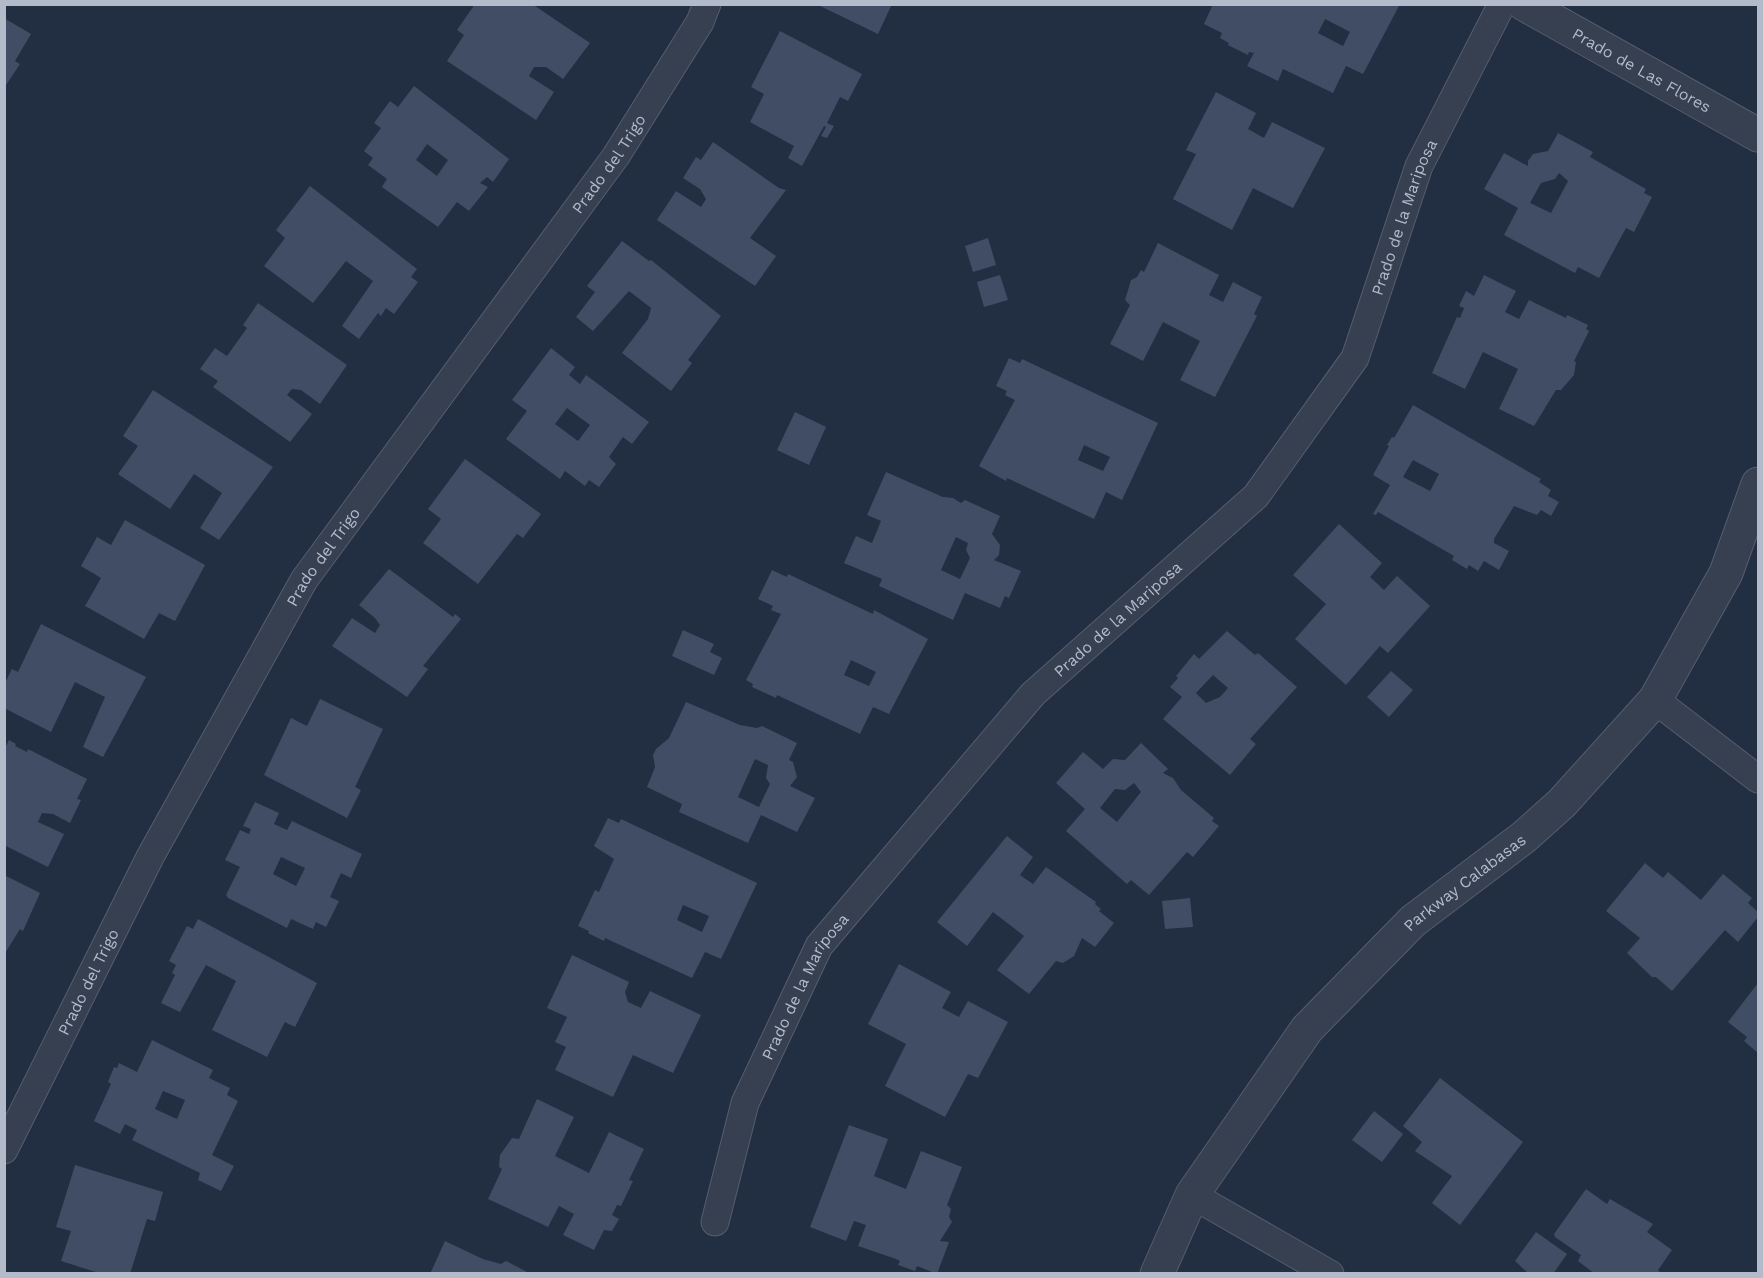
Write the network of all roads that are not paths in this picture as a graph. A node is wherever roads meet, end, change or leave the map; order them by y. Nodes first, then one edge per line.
1 (707, 4) edge
2 (1502, 4) edge
3 (1524, 4) edge
4 (1758, 135) edge
5 (1758, 484) edge
6 (1655, 700) junction
7 (1758, 779) edge
8 (4, 1150) edge
9 (1192, 1195) junction
10 (716, 1222) dead end
11 (1157, 1274) edge
12 (1330, 1274) edge

1 - 8 street, Prado del Trigo
2 - 10 street, Prado de la Mariposa
3 - 4 street, Prado de Las Flores
5 - 6 street, Parkway Calabasas
6 - 7 street
6 - 9 street, Parkway Calabasas
9 - 11 street, Parkway Calabasas
9 - 12 street

